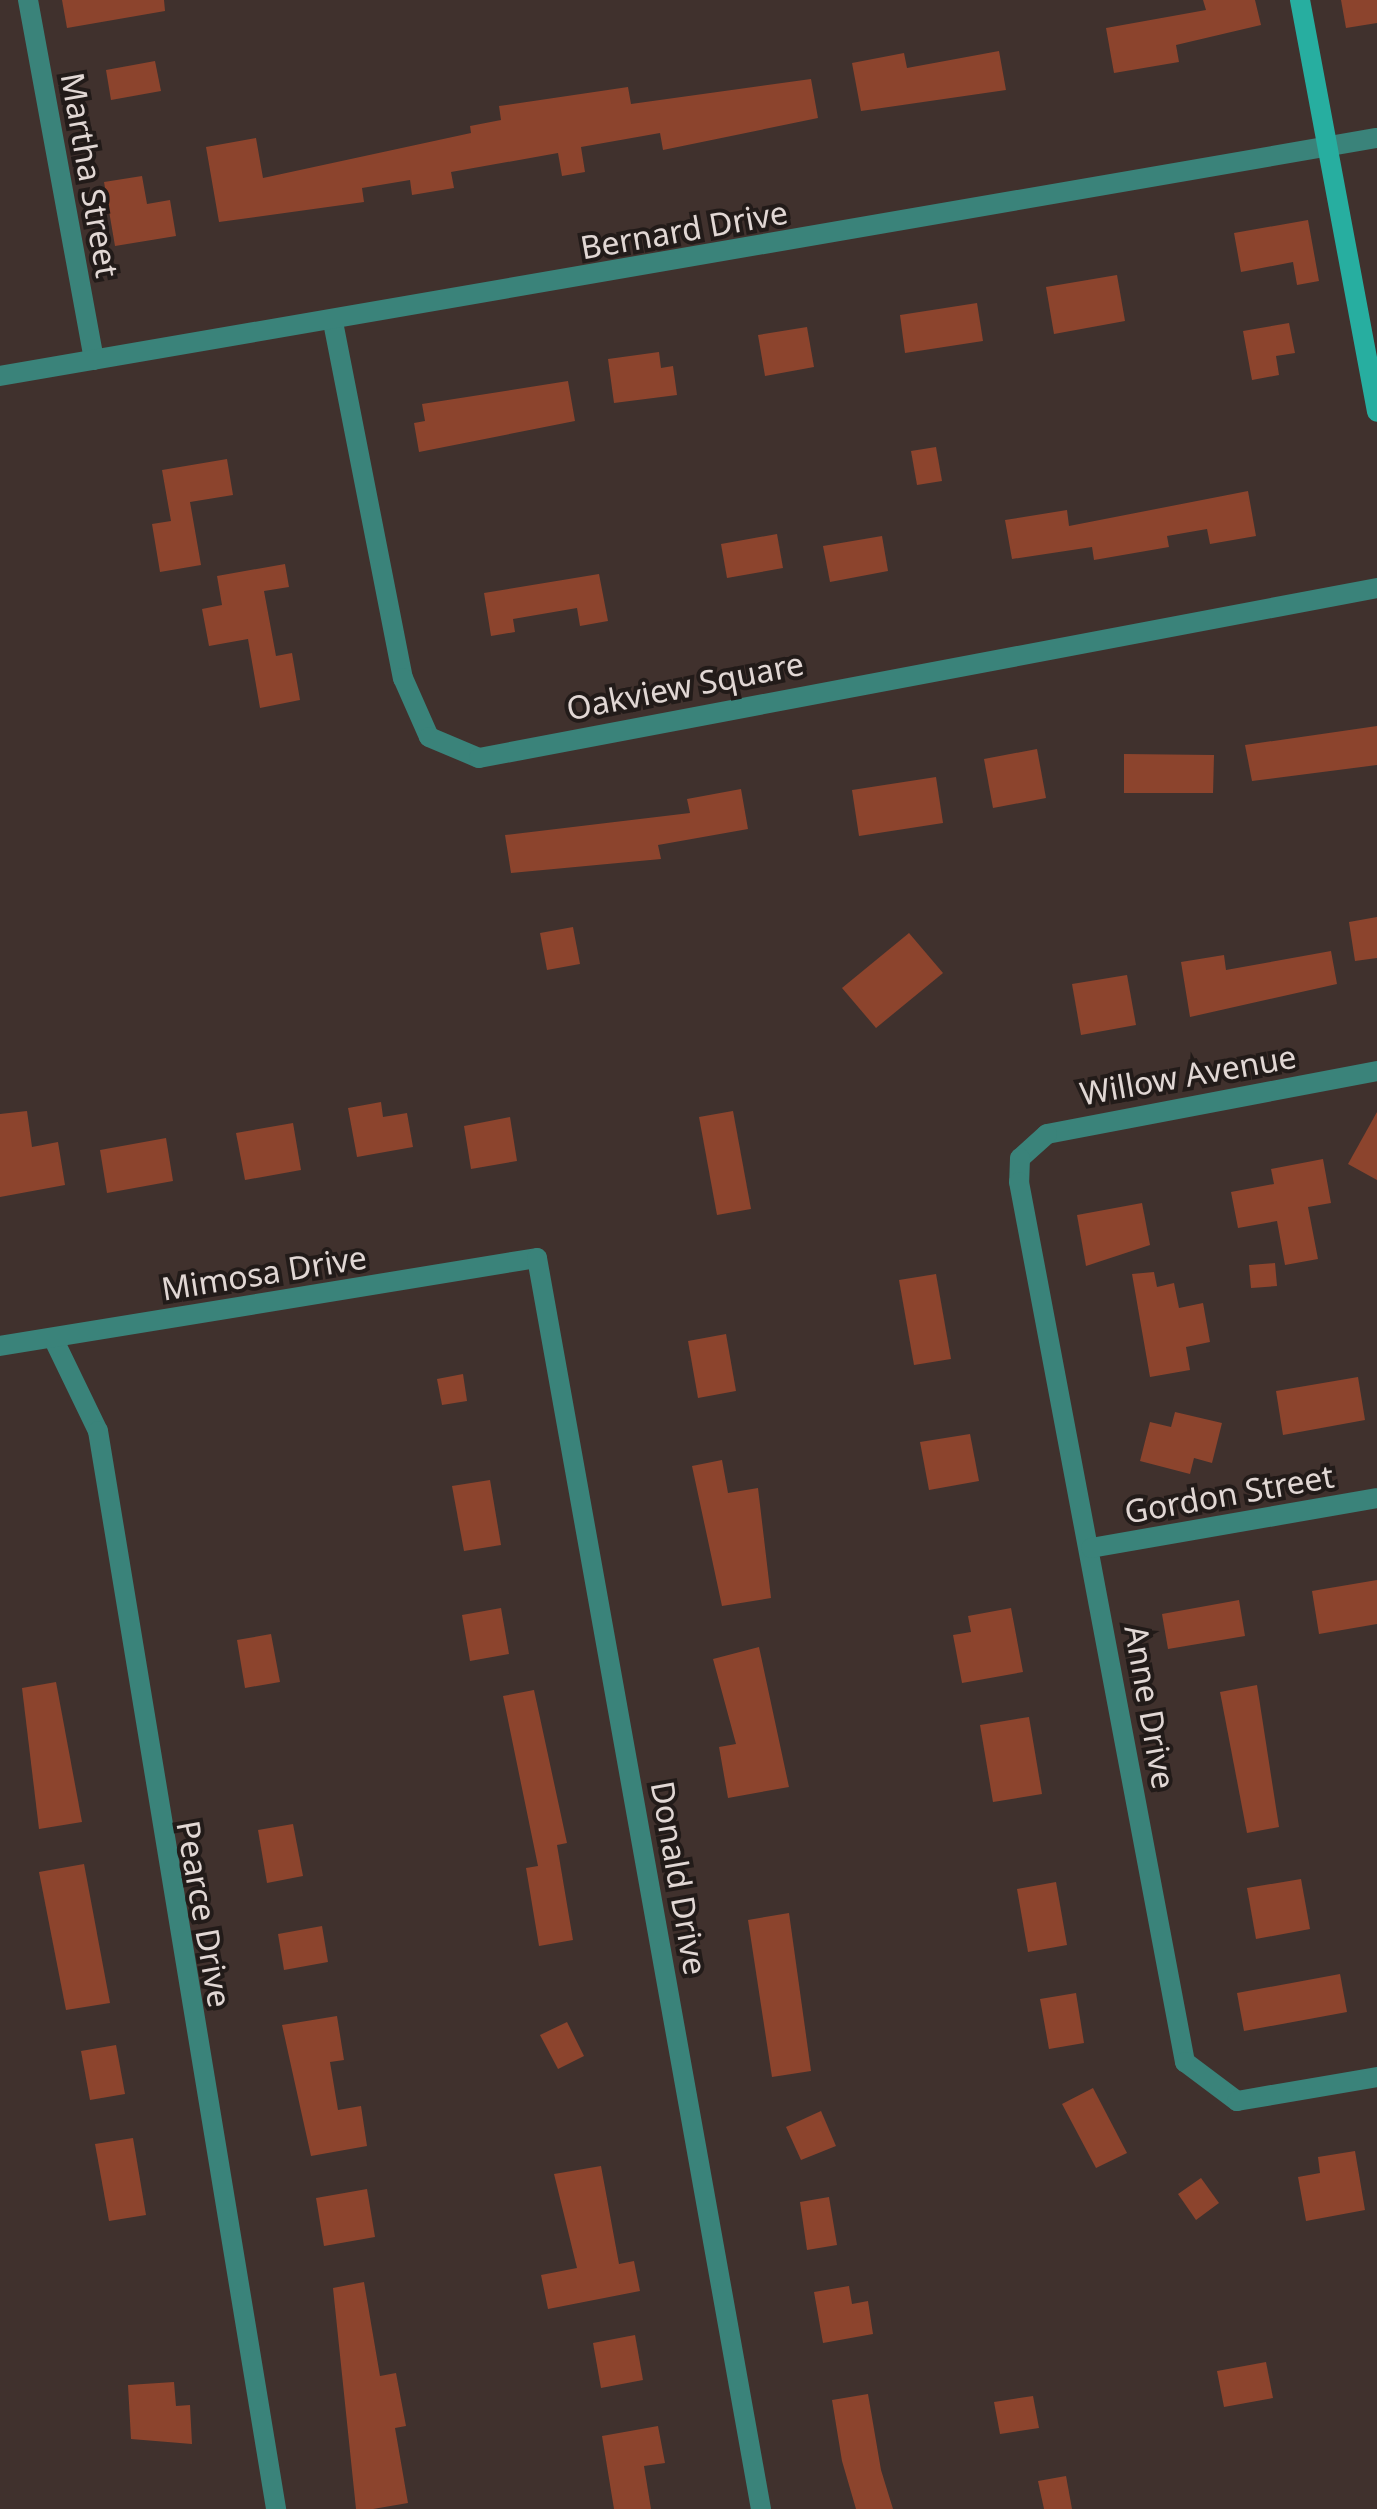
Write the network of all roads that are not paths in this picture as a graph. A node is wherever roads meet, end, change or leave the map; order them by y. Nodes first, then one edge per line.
1 (28, 0) edge
2 (1300, 0) edge
3 (1377, 138) edge
4 (1327, 147) junction
5 (333, 322) junction
6 (94, 360) junction
7 (0, 376) edge
8 (1377, 412) edge
9 (1377, 588) edge
10 (1377, 1071) edge
11 (1020, 1158) joint
12 (538, 1258) joint
13 (53, 1338) junction
14 (0, 1346) edge
15 (1377, 1498) edge
16 (1092, 1548) junction
17 (1377, 2077) edge
18 (276, 2509) edge
19 (761, 2509) edge

1 - 6 street, Martha Street
2 - 4 street
3 - 4 street, Bernard Drive
4 - 5 street, Bernard Drive
4 - 8 street
5 - 6 street, Bernard Drive
5 - 9 street, Oakview Square
6 - 7 street, Bernard Drive
10 - 11 street, Willow Avenue
11 - 16 street, Anne Drive
12 - 13 street, Mimosa Drive
12 - 19 street, Donald Drive
13 - 14 street, Mimosa Drive
13 - 18 street, Pearce Drive
15 - 16 street, Gordon Street
16 - 17 street, Anne Drive

